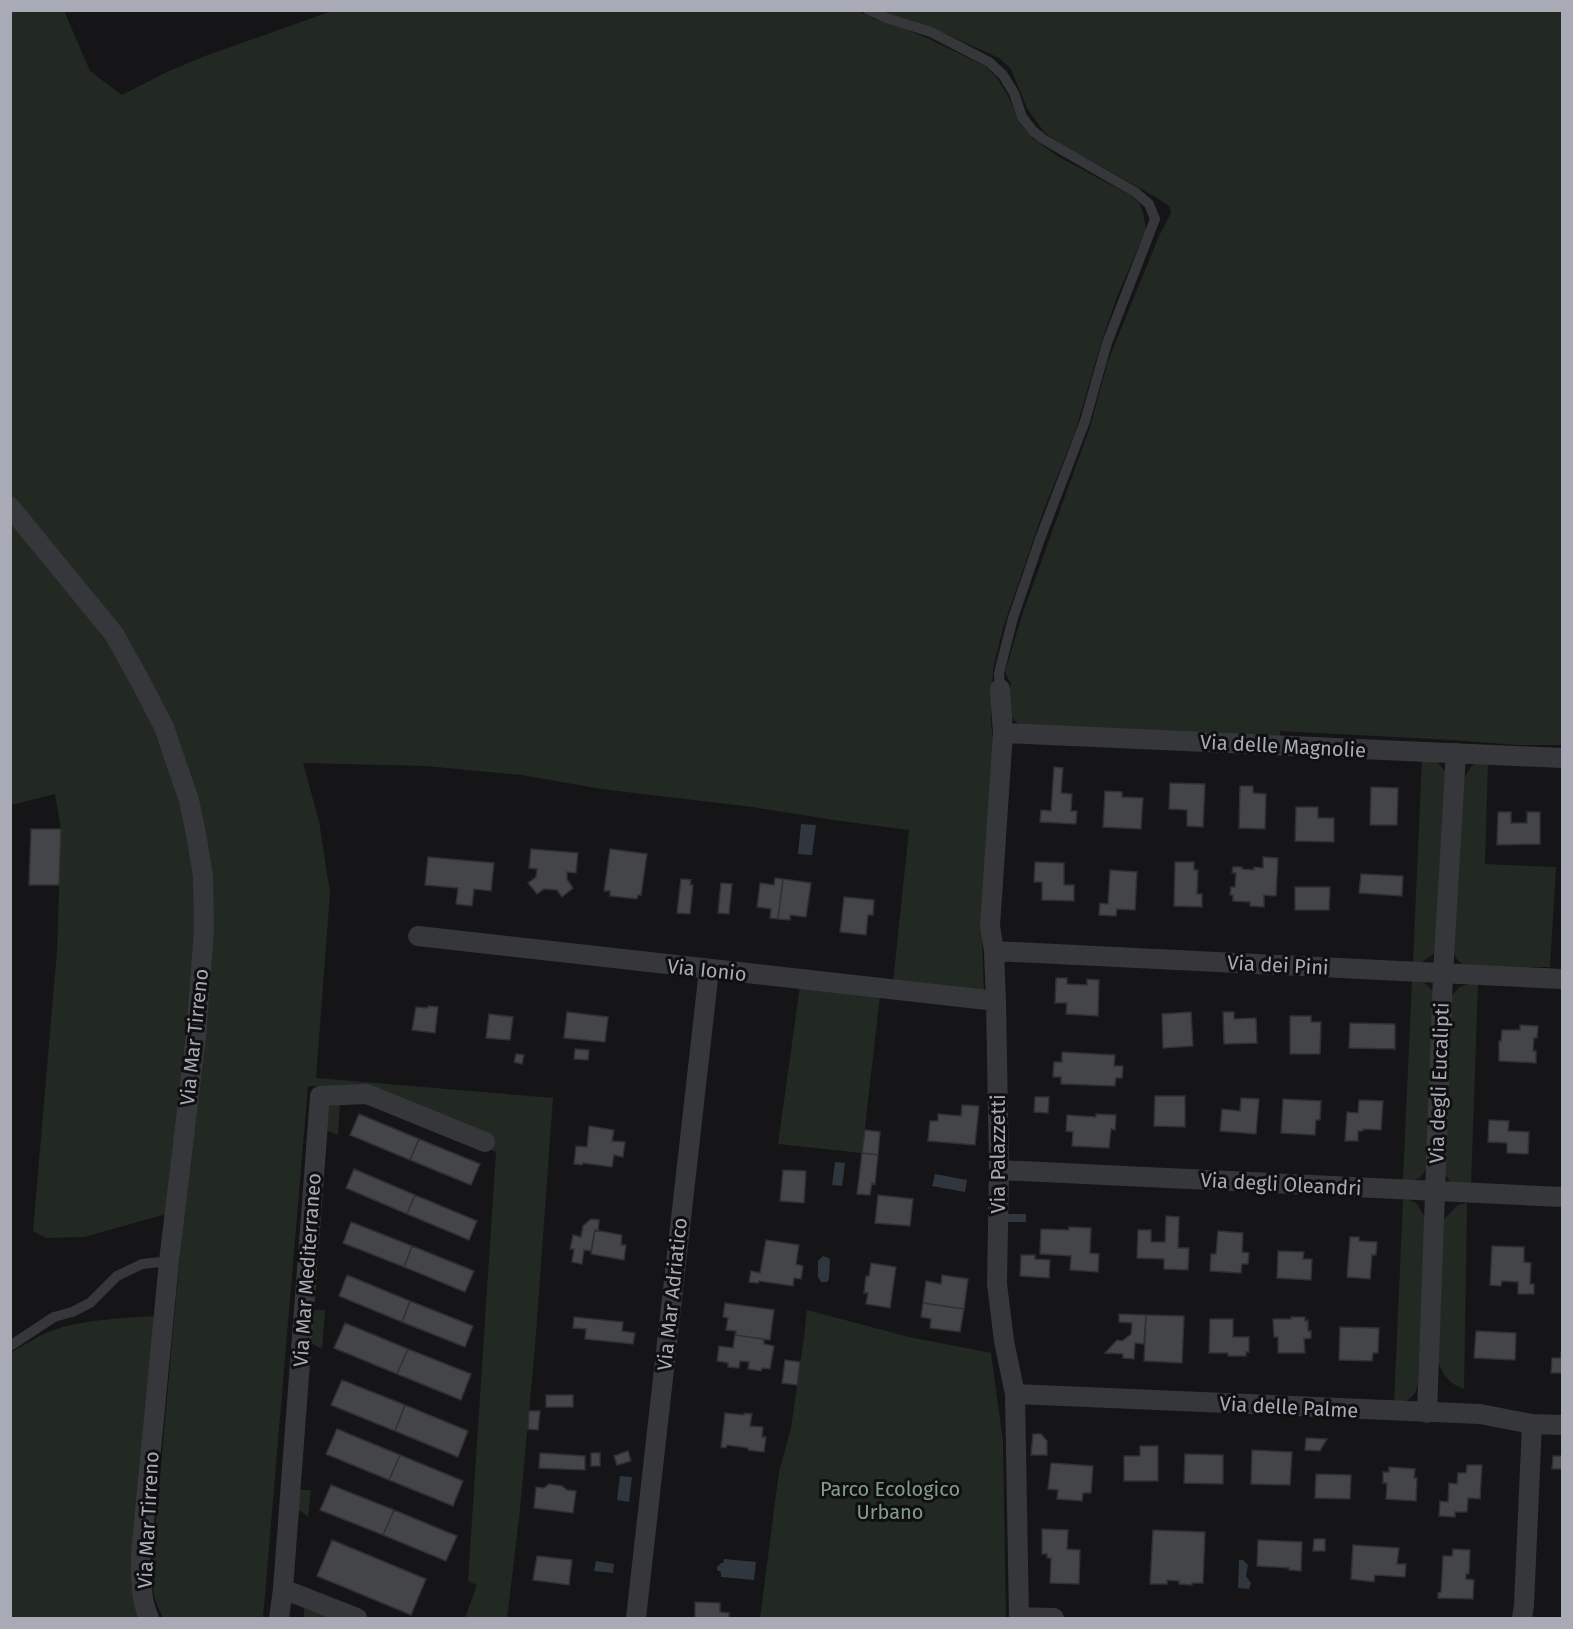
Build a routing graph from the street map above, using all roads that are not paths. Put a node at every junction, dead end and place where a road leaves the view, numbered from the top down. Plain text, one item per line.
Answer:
1 (868, 10) edge
2 (10, 507) edge
3 (1000, 689) joint
4 (1003, 733) junction
5 (1456, 753) junction
6 (1563, 758) edge
7 (418, 936) dead end
8 (994, 951) junction
9 (709, 970) junction
10 (1443, 974) junction
11 (1563, 979) edge
12 (996, 1001) junction
13 (485, 1142) dead end
14 (999, 1170) junction
15 (1435, 1192) junction
16 (1563, 1197) edge
17 (169, 1260) junction
18 (10, 1346) edge
19 (1015, 1394) junction
20 (1427, 1413) junction
21 (1533, 1424) junction
22 (1563, 1425) edge
23 (283, 1589) junction
24 (150, 1618) edge
25 (279, 1618) edge
26 (357, 1618) edge
27 (636, 1618) edge
28 (1019, 1618) edge
29 (1054, 1618) edge
30 (1522, 1618) edge

1 - 3 lane
2 - 17 street, Via Mar Tirreno
3 - 4 street, Via Palazzetti
4 - 5 street, Via delle Magnolie
4 - 8 street, Via Palazzetti
5 - 6 street, Via delle Magnolie
5 - 10 street, Via degli Eucalipti
7 - 9 street, Via Ionio
8 - 10 street, Via dei Pini
8 - 12 street, Via Palazzetti
9 - 12 street, Via Ionio
9 - 27 street, Via Mar Adriatico
10 - 11 street, Via dei Pini
10 - 15 street, Via degli Eucalipti
12 - 14 street, Via Palazzetti
13 - 23 street, Via Mar Mediterraneo
14 - 15 street, Via degli Oleandri
14 - 19 street, Via Palazzetti
15 - 16 street, Via degli Oleandri
15 - 20 street, Via degli Eucalipti
17 - 18 lane
17 - 24 street, Via Mar Tirreno
19 - 20 street, Via delle Palme
19 - 28 street, Via Palazzetti
20 - 21 street, Via delle Palme
21 - 22 street, Via delle Palme
21 - 30 street
23 - 25 street, Via Mar Mediterraneo
23 - 26 street
28 - 29 street

